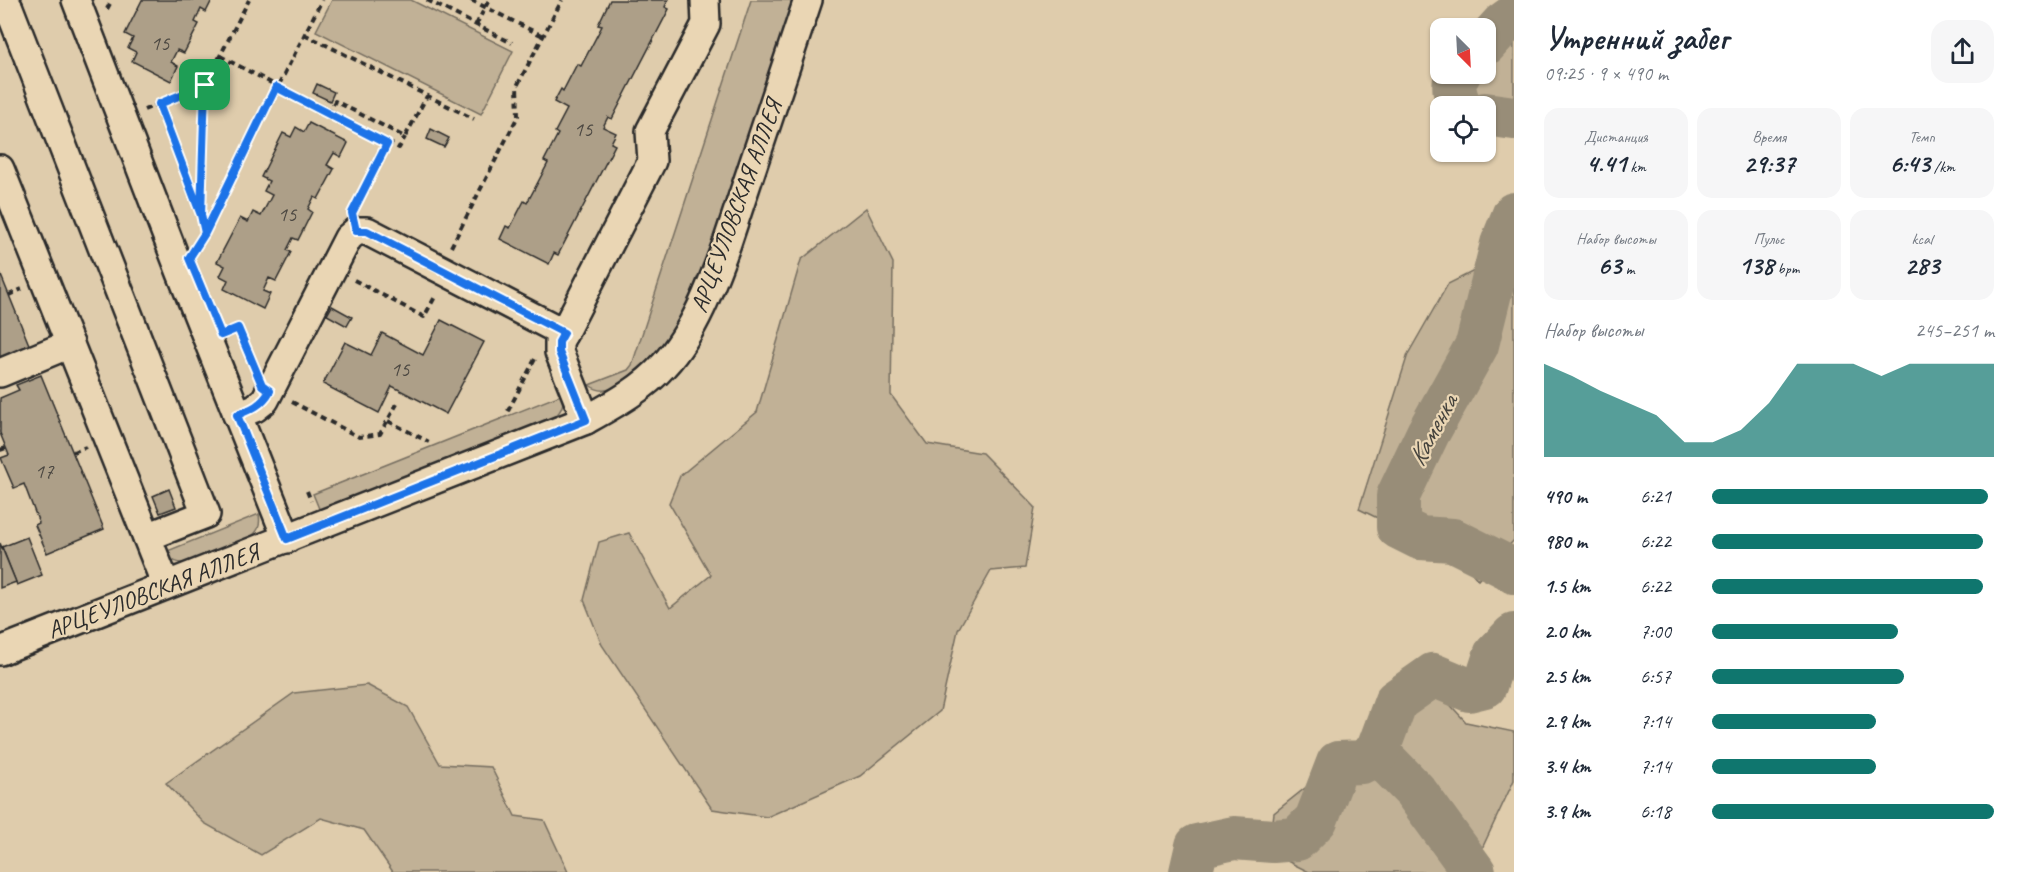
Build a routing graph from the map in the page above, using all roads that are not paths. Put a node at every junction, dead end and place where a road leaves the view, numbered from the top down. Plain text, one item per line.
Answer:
1 (2, 0) edge
2 (76, 0) edge
3 (705, 0) edge
4 (808, 0) edge
5 (0, 168) edge
6 (558, 330) junction
7 (70, 344) junction
8 (0, 372) edge
9 (237, 415) junction
10 (586, 420) junction
11 (147, 537) junction
12 (287, 539) junction
13 (166, 585) junction
14 (0, 651) edge

1 - 11 street
2 - 9 street
3 - 6 street
4 - 10 street, АРЦЕУЛОВСКАЯ АЛЛЕЯ
5 - 7 street
6 - 9 street
6 - 10 street
7 - 8 street
7 - 11 street
9 - 12 street
10 - 12 street, АРЦЕУЛОВСКАЯ АЛЛЕЯ
11 - 13 street
12 - 13 street, АРЦЕУЛОВСКАЯ АЛЛЕЯ
13 - 14 street, АРЦЕУЛОВСКАЯ АЛЛЕЯ

